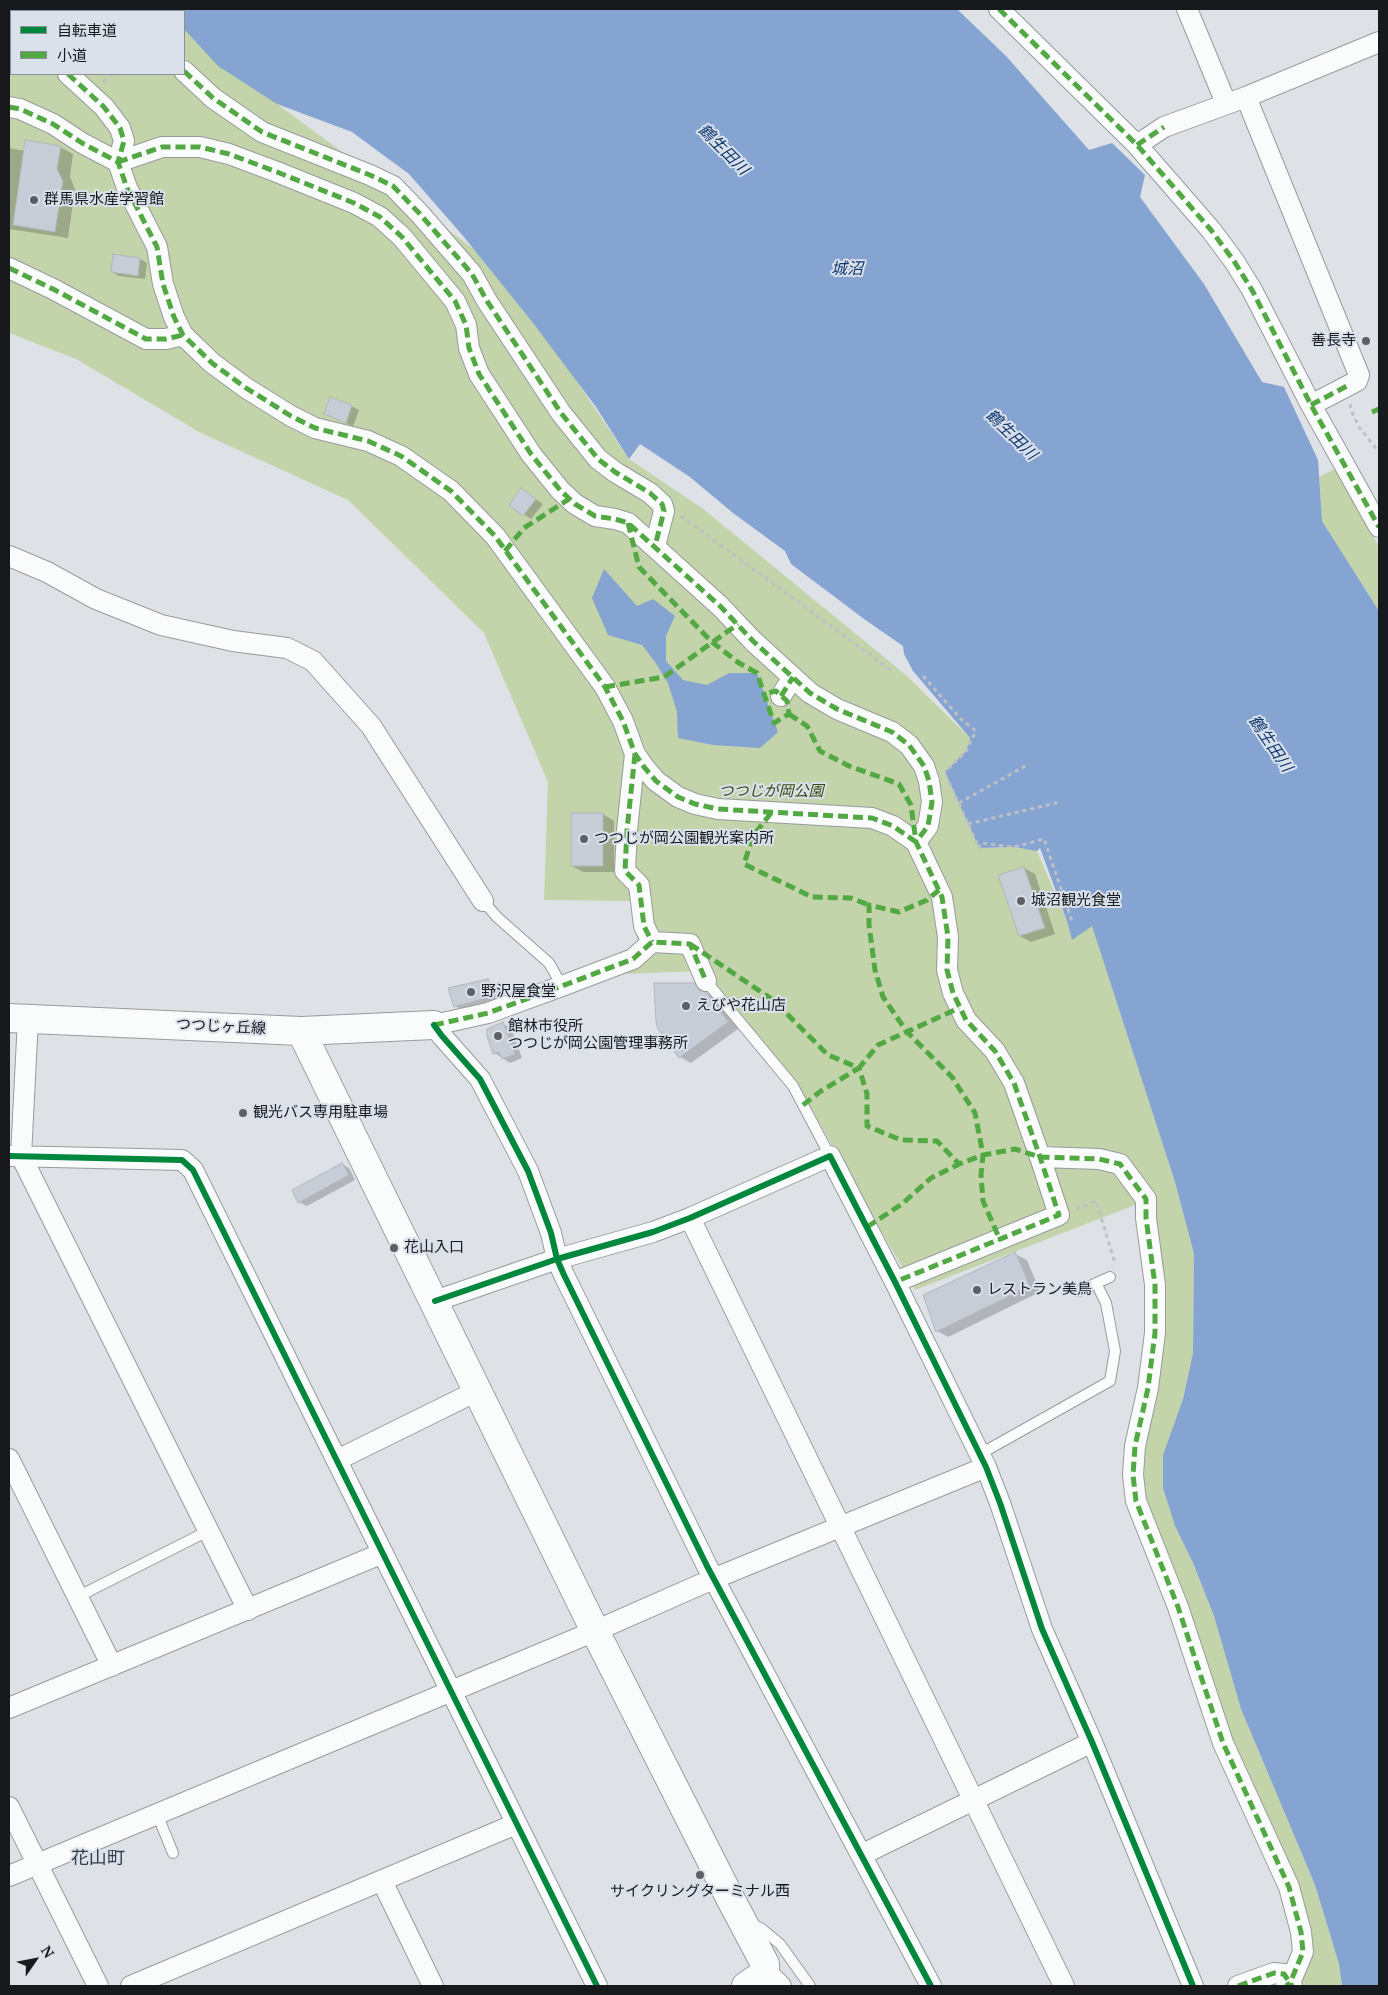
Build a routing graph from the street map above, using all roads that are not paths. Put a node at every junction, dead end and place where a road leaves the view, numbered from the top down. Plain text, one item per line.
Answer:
1 (999, 9) edge
2 (1187, 9) edge
3 (1379, 42) edge
4 (185, 72) edge
5 (69, 75) edge
6 (1246, 96) junction
7 (1226, 103) junction
8 (9, 107) edge
9 (1137, 145) junction
10 (118, 162) junction
11 (9, 268) edge
12 (183, 335) junction
13 (1311, 405) junction
14 (1379, 528) edge
15 (655, 546) junction
16 (9, 556) edge
17 (793, 677) junction
18 (781, 696) dead end
19 (635, 754) junction
20 (916, 842) junction
21 (484, 901) joint
22 (652, 942) junction
23 (706, 981) joint
24 (562, 986) junction
25 (18, 1018) edge
26 (434, 1025) junction
27 (301, 1031) junction
28 (15, 1156) edge
29 (830, 1156) junction
30 (1040, 1157) junction
31 (690, 1218) junction
32 (557, 1259) junction
33 (1110, 1277) road end
34 (895, 1282) junction
35 (1096, 1283) junction
36 (1079, 1291) dead end
37 (435, 1302) junction
38 (477, 1391) junction
39 (9, 1459) edge
40 (337, 1460) junction
41 (983, 1461) junction
42 (841, 1527) junction
43 (208, 1531) junction
44 (383, 1553) junction
45 (714, 1579) junction
46 (77, 1597) junction
47 (248, 1610) junction
48 (595, 1631) junction
49 (112, 1666) junction
50 (451, 1691) junction
51 (9, 1708) edge
52 (1092, 1742) junction
53 (974, 1800) junction
54 (9, 1807) edge
55 (157, 1814) junction
56 (516, 1824) junction
57 (173, 1853) dead end
58 (861, 1855) junction
59 (37, 1865) junction
60 (9, 1876) edge
61 (382, 1881) junction
62 (740, 1918) junction
63 (764, 1981) edge
64 (1290, 1985) edge
65 (98, 1986) edge
66 (131, 1986) edge
67 (432, 1986) edge
68 (597, 1986) edge
69 (810, 1986) edge
70 (931, 1986) edge
71 (1064, 1986) edge
72 (1193, 1986) edge
73 (1238, 1986) edge

1 - 9 street
2 - 7 street
3 - 6 street
4 - 15 street
5 - 10 street
6 - 7 street
6 - 13 street
7 - 9 street
8 - 10 street
9 - 13 street
10 - 12 street
10 - 15 street
11 - 12 street
12 - 19 street
13 - 14 street
15 - 17 street
16 - 21 street
17 - 18 street
17 - 20 street
19 - 20 street
19 - 22 street
20 - 30 street
21 - 24 lane
22 - 23 street
22 - 24 street
23 - 29 lane
24 - 26 street
25 - 27 street, つつじヶ丘線
25 - 28 street
26 - 27 street, つつじヶ丘線
26 - 32 street
27 - 37 street
28 - 40 street
28 - 43 street
29 - 31 street
29 - 34 street
30 - 34 street
30 - 64 street
31 - 32 street
31 - 42 street
32 - 37 street
32 - 45 street
33 - 35 lane
34 - 41 street
35 - 36 lane
35 - 41 lane
37 - 38 street
38 - 40 street
38 - 48 street
39 - 46 street
40 - 44 street
41 - 42 street
41 - 52 street
42 - 45 street
42 - 53 street
43 - 46 lane
43 - 47 street
44 - 47 street
44 - 50 street
45 - 48 street
45 - 58 street
46 - 49 street
47 - 49 street
48 - 50 street
48 - 62 street
49 - 51 street
50 - 55 street
50 - 56 street
52 - 53 street
52 - 72 street
53 - 58 street
53 - 71 street
54 - 59 street
55 - 57 lane
55 - 59 street
56 - 61 street
56 - 68 street
58 - 70 street
59 - 60 street
59 - 65 street
61 - 66 street
61 - 67 street
62 - 63 street
62 - 69 lane
64 - 73 street

